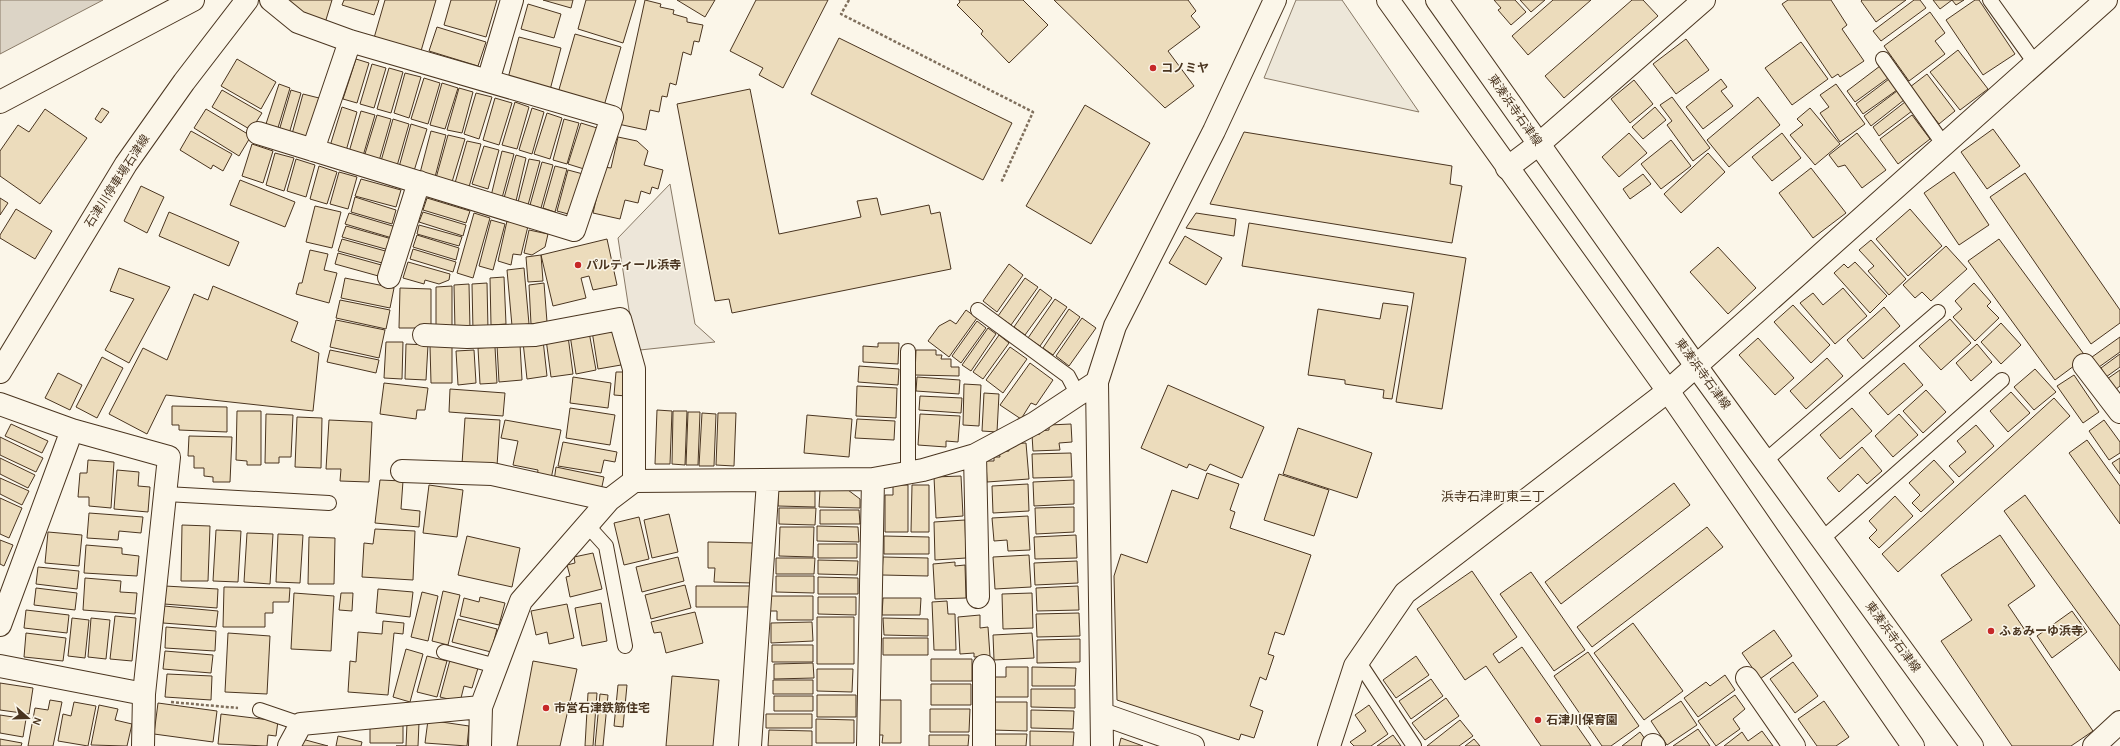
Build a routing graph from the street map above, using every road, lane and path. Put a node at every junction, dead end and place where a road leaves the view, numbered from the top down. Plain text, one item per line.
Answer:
1 (193, 0) edge
2 (247, 0) edge
3 (271, 0) edge
4 (512, 0) edge
5 (849, 0) edge
6 (1275, 0) edge
7 (1388, 0) edge
8 (1437, 0) edge
9 (1704, 0) edge
10 (1990, 0) edge
11 (2106, 0) edge
12 (350, 41) junction
13 (1883, 59) dead end
14 (2035, 63) junction
15 (488, 81) junction
16 (0, 102) edge
17 (258, 133) dead end
18 (1539, 144) junction
19 (1944, 145) junction
20 (313, 150) junction
21 (1507, 168) junction
22 (419, 182) junction
23 (1001, 183) dead end
24 (389, 277) dead end
25 (978, 310) dead end
26 (1938, 312) dead end
27 (424, 336) dead end
28 (908, 351) dead end
29 (2084, 365) dead end
30 (1696, 366) junction
31 (0, 372) edge
32 (2002, 380) dead end
33 (1097, 382) junction
34 (1668, 392) junction
35 (1078, 395) junction
36 (0, 404) edge
37 (2120, 412) edge
38 (72, 430) junction
39 (975, 456) junction
40 (1765, 460) junction
41 (402, 471) dead end
42 (908, 472) junction
43 (874, 479) junction
44 (634, 481) junction
45 (768, 481) junction
46 (166, 494) junction
47 (609, 500) junction
48 (329, 503) dead end
49 (587, 525) junction
50 (1822, 539) junction
51 (978, 597) dead end
52 (0, 625) edge
53 (625, 646) dead end
54 (444, 652) dead end
55 (1358, 661) junction
56 (0, 666) edge
57 (496, 666) junction
58 (984, 666) dead end
59 (1747, 678) dead end
60 (144, 697) junction
61 (481, 707) junction
62 (260, 710) joint
63 (1102, 714) junction
64 (2120, 722) edge
65 (301, 724) junction
66 (143, 746) edge
67 (289, 746) edge
68 (480, 746) edge
69 (750, 746) edge
70 (868, 746) edge
71 (984, 746) edge
72 (1102, 746) edge
73 (1192, 746) edge
74 (1329, 746) edge
75 (1414, 746) edge
76 (1794, 746) edge
77 (1913, 746) edge
78 (1972, 746) edge
79 (2094, 746) edge

1 - 16 street
2 - 31 street, 石津川停車場石津線
3 - 12 street
4 - 15 street
5 - 23 path
6 - 33 street
7 - 21 street
8 - 18 street, 東湊浜寺石津線
9 - 18 street
10 - 14 lane
11 - 14 street
12 - 15 street
12 - 20 street
13 - 19 lane
14 - 19 street
15 - 22 street
17 - 20 street
18 - 21 street
18 - 30 street, 東湊浜寺石津線
19 - 30 street
20 - 22 street
21 - 34 street
22 - 24 street
25 - 35 lane
26 - 40 lane
27 - 44 street
28 - 42 lane
29 - 37 street
30 - 34 street
30 - 40 street, 東湊浜寺石津線
32 - 50 lane
33 - 35 street
33 - 63 street
34 - 55 street
34 - 77 street
35 - 39 street
36 - 38 street
38 - 46 street
38 - 52 street
39 - 42 street
39 - 51 street
40 - 50 street, 東湊浜寺石津線
41 - 47 street
42 - 43 street
43 - 45 street
43 - 70 street
44 - 45 street
44 - 47 street
45 - 69 street
46 - 48 lane
46 - 60 street
47 - 49 street
49 - 53 lane
49 - 57 street
50 - 78 street, 東湊浜寺石津線
54 - 57 lane
55 - 74 street
55 - 75 lane
56 - 60 street
57 - 61 street
58 - 71 street
59 - 76 street
60 - 62 path
60 - 66 street
61 - 65 street
61 - 68 street
62 - 65 lane
63 - 72 street
63 - 73 street
64 - 79 street
65 - 67 street

